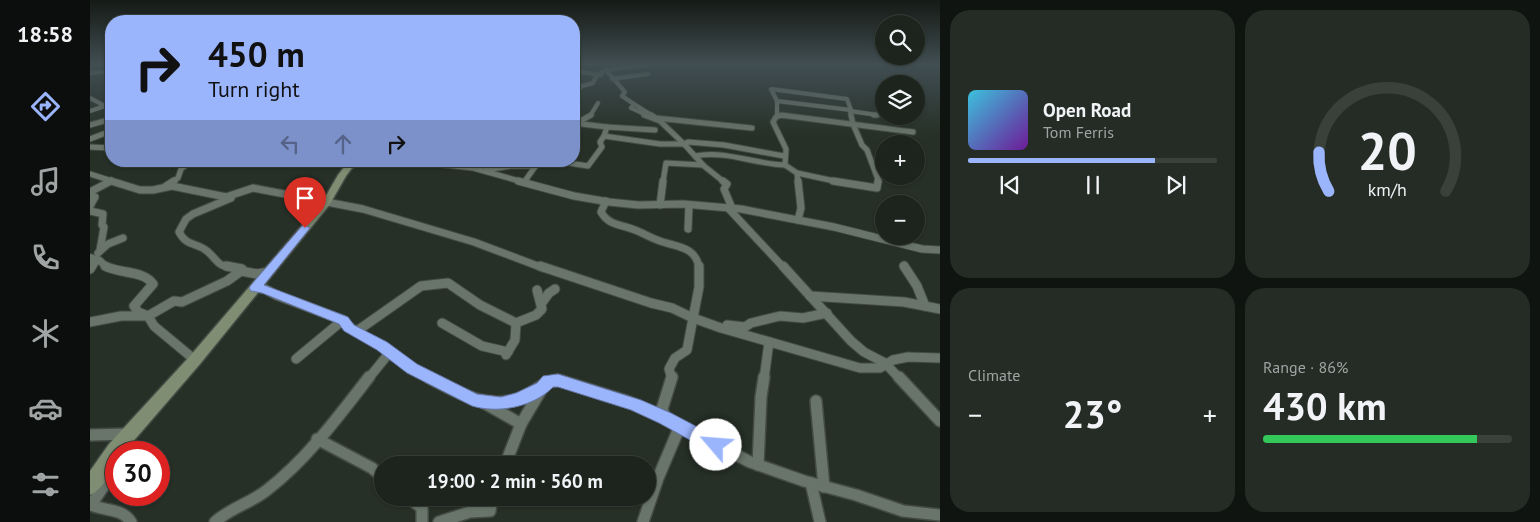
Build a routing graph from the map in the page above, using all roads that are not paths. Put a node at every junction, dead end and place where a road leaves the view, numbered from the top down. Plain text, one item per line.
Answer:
1 (621, 88) edge
2 (91, 100) edge
3 (777, 102) junction
4 (598, 103) dead end
5 (105, 105) joint
6 (90, 111) edge
7 (850, 111) junction
8 (875, 115) edge
9 (777, 116) junction
10 (656, 118) junction
11 (105, 121) edge
12 (580, 121) edge
13 (580, 124) edge
14 (853, 124) junction
15 (90, 125) edge
16 (607, 127) junction
17 (752, 128) dead end
18 (655, 130) dead end
19 (913, 132) dead end
20 (105, 133) edge
21 (604, 136) junction
22 (90, 139) edge
23 (684, 144) junction
24 (90, 147) edge
25 (105, 149) edge
26 (695, 156) junction
27 (784, 156) junction
28 (580, 165) edge
29 (702, 165) junction
30 (784, 165) junction
31 (184, 167) edge
32 (345, 167) edge
33 (464, 167) edge
34 (506, 167) edge
35 (535, 167) edge
36 (484, 171) junction
37 (797, 172) junction
38 (90, 174) edge
39 (111, 181) junction
40 (525, 181) junction
41 (166, 186) junction
42 (90, 192) edge
43 (232, 195) junction
44 (90, 196) edge
45 (606, 201) junction
46 (327, 202) junction
47 (660, 205) junction
48 (689, 205) junction
49 (90, 206) edge
50 (730, 208) junction
51 (90, 211) edge
52 (798, 220) junction
53 (688, 229) dead end
54 (123, 238) dead end
55 (100, 250) junction
56 (940, 250) edge
57 (92, 258) edge
58 (904, 266) dead end
59 (90, 269) edge
60 (241, 272) junction
61 (269, 272) junction
62 (255, 288) junction
63 (555, 289) dead end
64 (537, 290) dead end
65 (810, 296) junction
66 (541, 304) junction
67 (925, 306) junction
68 (940, 309) edge
69 (826, 313) junction
70 (148, 316) junction
71 (693, 318) junction
72 (344, 320) junction
73 (90, 322) edge
74 (706, 322) junction
75 (442, 323) dead end
76 (516, 323) junction
77 (357, 331) junction
78 (769, 342) junction
79 (390, 352) junction
80 (940, 358) edge
81 (296, 359) dead end
82 (196, 360) junction
83 (884, 364) junction
84 (543, 387) junction
85 (816, 401) dead end
86 (482, 402) junction
87 (927, 409) junction
88 (940, 413) edge
89 (665, 418) junction
90 (940, 422) edge
91 (522, 424) junction
92 (680, 426) junction
93 (130, 434) junction
94 (90, 435) edge
95 (317, 439) junction
96 (126, 441) edge
97 (509, 456) edge
98 (758, 465) junction
99 (105, 468) edge
100 (374, 470) edge
101 (811, 483) junction
102 (90, 486) edge
103 (105, 486) edge
104 (824, 487) junction
105 (419, 506) edge
106 (491, 506) edge
107 (940, 515) edge
108 (422, 521) edge
109 (131, 522) edge
110 (215, 522) edge
111 (438, 522) edge
112 (643, 522) edge
113 (820, 522) edge

1 - 10 street
2 - 5 street
3 - 7 street
3 - 7 street
3 - 9 street
4 - 12 street
5 - 6 street
7 - 8 street
7 - 14 street
9 - 14 street
9 - 27 street
10 - 17 street
10 - 23 street
11 - 15 street
13 - 16 street
14 - 19 street
14 - 37 street
16 - 18 street
16 - 21 street
20 - 22 street
21 - 23 street
21 - 28 street
23 - 26 street
23 - 27 street
24 - 25 street
26 - 29 street
26 - 30 street
27 - 30 street
29 - 47 street
29 - 50 street
30 - 37 street
31 - 41 street
32 - 46 street
33 - 36 street
34 - 36 street
35 - 40 street
36 - 40 street
37 - 52 street
38 - 39 street
39 - 41 street
39 - 42 street
40 - 45 street
41 - 43 street
43 - 46 street
43 - 60 street
44 - 49 street
45 - 47 street
45 - 71 street
46 - 61 street
46 - 71 street
47 - 48 street
48 - 50 street
48 - 53 street
50 - 52 street
50 - 65 street
51 - 55 street
52 - 56 street
54 - 55 street
55 - 57 street
57 - 59 street
57 - 70 street
58 - 67 street
60 - 61 street
60 - 70 street
61 - 62 street
62 - 72 street
62 - 82 street
63 - 66 street
64 - 66 street
65 - 67 street
65 - 69 street
66 - 76 street
67 - 68 street
69 - 74 street
69 - 83 street
70 - 73 street
70 - 82 street
71 - 74 street
71 - 89 street
72 - 77 street
72 - 81 street
74 - 78 street
75 - 76 street
76 - 77 street
77 - 79 street
78 - 83 street
78 - 98 street
79 - 86 street
79 - 95 street
80 - 83 street
82 - 93 street
83 - 87 street
84 - 86 street
84 - 89 street
84 - 91 street
85 - 104 street
86 - 91 street
87 - 88 street
87 - 90 street
89 - 92 street
91 - 97 street
92 - 98 street
92 - 112 street
93 - 94 street
93 - 96 street
95 - 100 street
95 - 110 street
98 - 101 street
99 - 102 street
101 - 104 street
101 - 113 street
103 - 109 street
104 - 107 street
105 - 108 street
106 - 111 street
108 - 111 street

